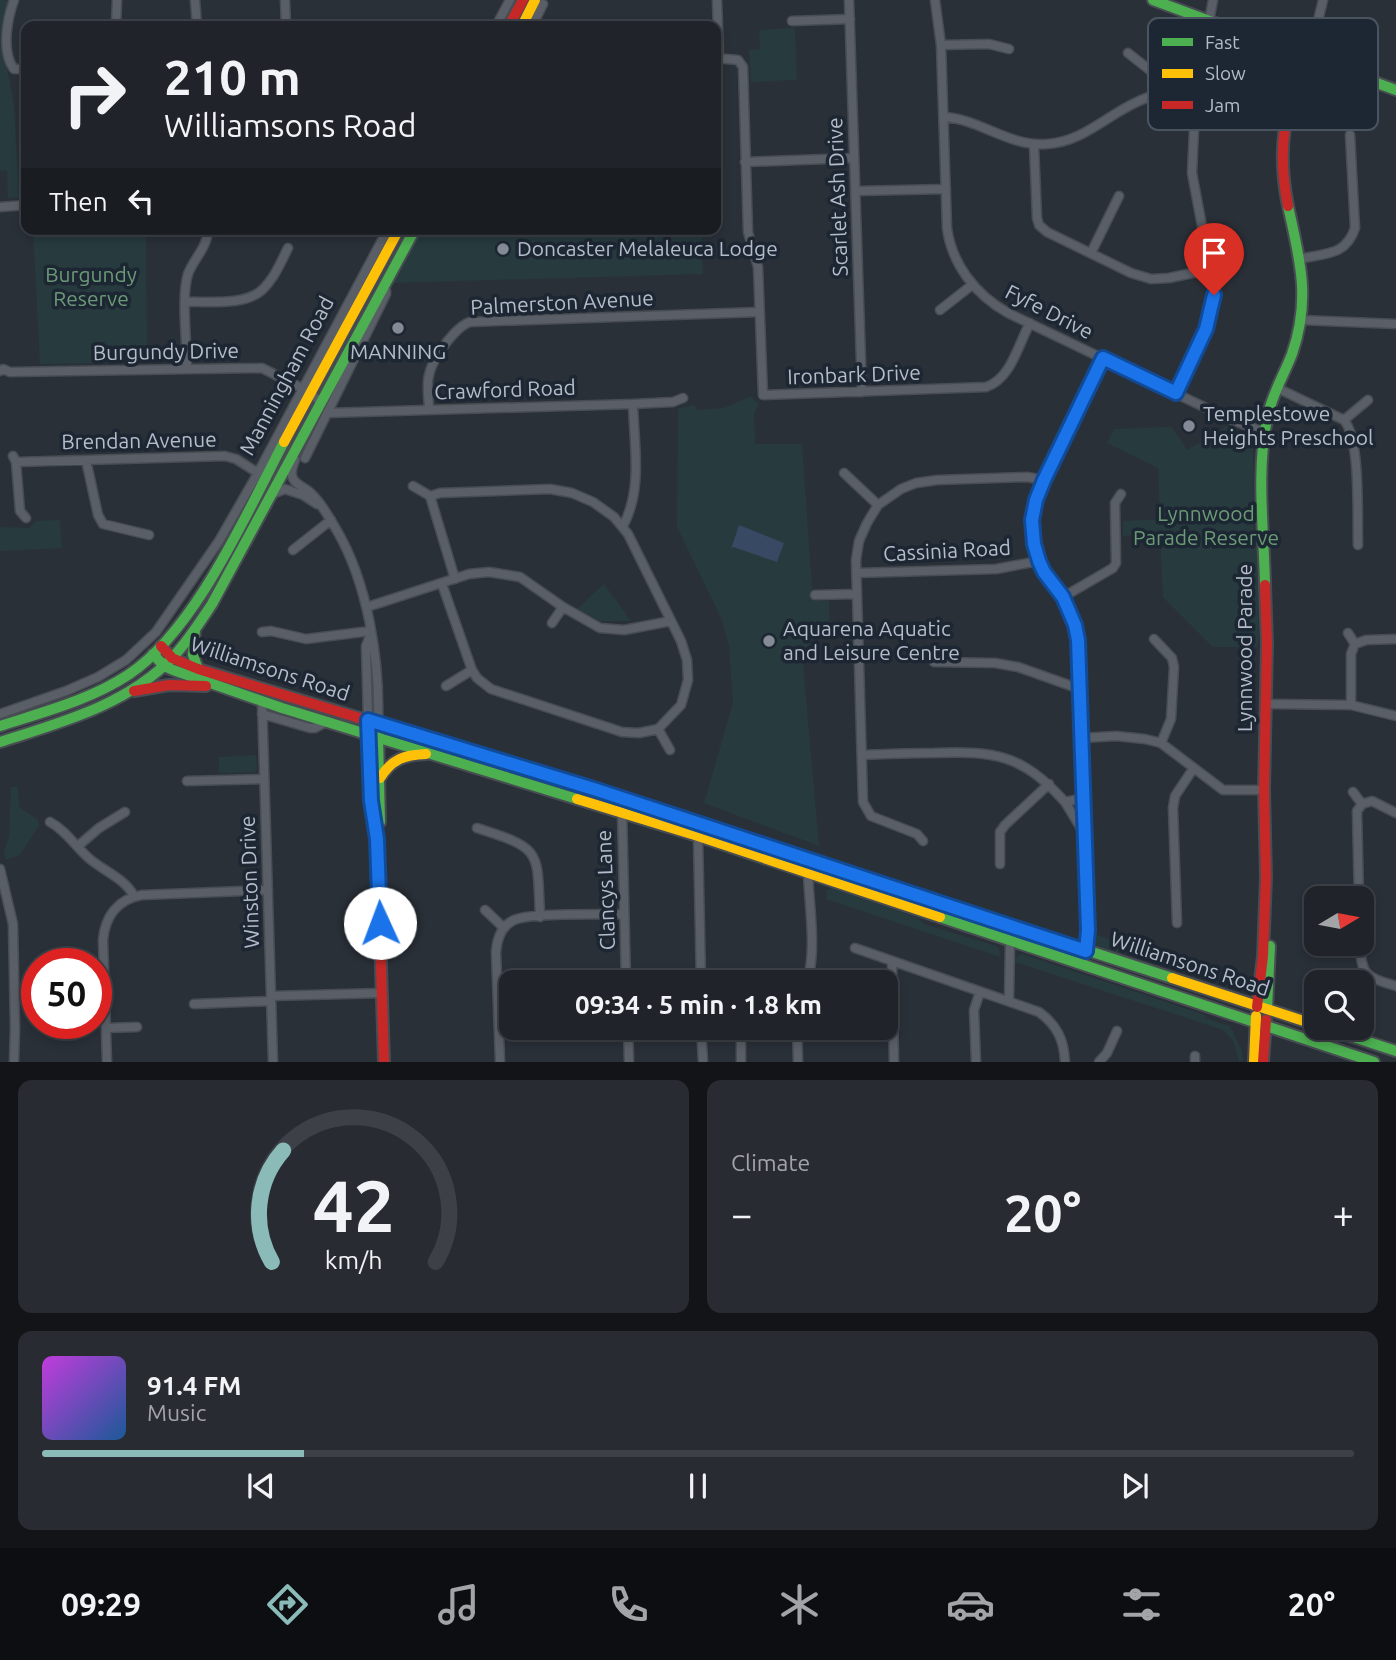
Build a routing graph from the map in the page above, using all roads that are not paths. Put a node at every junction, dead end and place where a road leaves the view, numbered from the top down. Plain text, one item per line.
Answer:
1 (14, 0) edge
2 (117, 0) edge
3 (195, 0) edge
4 (285, 0) edge
5 (510, 0) edge
6 (523, 0) edge
7 (717, 0) edge
8 (849, 0) edge
9 (936, 0) edge
10 (1153, 0) edge
11 (1212, 0) edge
12 (1324, 0) edge
13 (539, 2) edge
14 (1202, 18) edge
15 (1205, 18) edge
16 (1319, 18) edge
17 (850, 19) junction
18 (116, 21) edge
19 (197, 21) edge
20 (286, 21) edge
21 (499, 21) edge
22 (512, 21) edge
23 (526, 21) edge
24 (533, 21) edge
25 (717, 21) edge
26 (792, 21) dead end
27 (942, 45) junction
28 (1009, 49) dead end
29 (1128, 53) dead end
30 (721, 58) edge
31 (21, 69) edge
32 (1148, 69) edge
33 (1378, 83) edge
34 (1396, 90) edge
35 (1148, 98) edge
36 (944, 117) junction
37 (1194, 130) edge
38 (1284, 130) edge
39 (1350, 135) dead end
40 (1034, 145) junction
41 (854, 158) junction
42 (745, 162) junction
43 (946, 189) junction
44 (856, 191) junction
45 (1119, 196) dead end
46 (21, 205) edge
47 (0, 207) edge
48 (206, 235) edge
49 (385, 235) edge
50 (396, 235) edge
51 (412, 235) edge
52 (288, 248) dead end
53 (1091, 253) junction
54 (1300, 259) junction
55 (1211, 269) junction
56 (972, 285) junction
57 (186, 302) junction
58 (940, 310) dead end
59 (759, 312) junction
60 (1301, 320) junction
61 (1030, 323) junction
62 (1396, 324) edge
63 (1103, 358) junction
64 (1, 368) edge
65 (187, 368) junction
66 (1277, 388) junction
67 (306, 390) junction
68 (862, 393) junction
69 (1176, 393) junction
70 (683, 398) dead end
71 (1368, 400) dead end
72 (633, 404) junction
73 (324, 408) junction
74 (429, 410) junction
75 (1344, 420) junction
76 (322, 424) junction
77 (308, 426) junction
78 (1264, 432) junction
79 (301, 439) junction
80 (305, 458) dead end
81 (86, 460) junction
82 (271, 467) junction
83 (258, 473) junction
84 (844, 473) dead end
85 (283, 474) junction
86 (1044, 480) junction
87 (413, 486) dead end
88 (1121, 494) dead end
89 (271, 495) junction
90 (430, 496) junction
91 (320, 505) junction
92 (878, 505) junction
93 (26, 518) dead end
94 (331, 520) junction
95 (623, 526) junction
96 (149, 535) dead end
97 (232, 538) junction
98 (219, 541) junction
99 (1358, 545) dead end
100 (293, 550) dead end
101 (223, 556) junction
102 (1039, 561) junction
103 (856, 573) junction
104 (455, 579) junction
105 (442, 584) junction
106 (856, 594) junction
107 (815, 595) dead end
108 (1063, 597) junction
109 (367, 607) junction
110 (563, 607) junction
111 (671, 621) junction
112 (552, 623) dead end
113 (195, 629) junction
114 (262, 632) dead end
115 (370, 633) junction
116 (1348, 633) dead end
117 (1154, 639) dead end
118 (1396, 639) edge
119 (1355, 644) junction
120 (157, 650) junction
121 (168, 662) junction
122 (934, 662) dead end
123 (198, 668) junction
124 (472, 670) junction
125 (446, 686) dead end
126 (220, 687) junction
127 (1080, 689) junction
128 (127, 693) junction
129 (262, 701) junction
130 (1265, 704) junction
131 (1351, 705) junction
132 (0, 714) edge
133 (262, 714) junction
134 (1396, 716) edge
135 (328, 722) junction
136 (373, 722) junction
137 (0, 726) edge
138 (658, 729) junction
139 (374, 735) junction
140 (1082, 738) junction
141 (0, 742) edge
142 (1161, 743) junction
143 (670, 750) dead end
144 (434, 754) junction
145 (862, 755) junction
146 (1193, 769) junction
147 (380, 778) junction
148 (264, 779) junction
149 (187, 781) dead end
150 (1049, 784) junction
151 (1264, 790) junction
152 (1353, 792) dead end
153 (621, 798) junction
154 (1083, 798) junction
155 (1065, 802) junction
156 (1362, 804) junction
157 (125, 812) dead end
158 (622, 812) junction
159 (1396, 813) edge
160 (50, 822) dead end
161 (477, 828) dead end
162 (1085, 835) junction
163 (698, 836) junction
164 (377, 839) junction
165 (923, 841) dead end
166 (79, 846) junction
167 (810, 860) junction
168 (1000, 863) dead end
169 (0, 869) edge
170 (808, 873) junction
171 (1359, 886) edge
172 (268, 890) junction
173 (134, 896) junction
174 (485, 910) dead end
175 (624, 914) junction
176 (540, 917) junction
177 (1177, 923) dead end
178 (504, 928) junction
179 (1010, 941) junction
180 (104, 948) edge
181 (855, 948) dead end
182 (1086, 951) junction
183 (1361, 956) edge
184 (892, 962) junction
185 (1083, 965) junction
186 (626, 970) edge
187 (701, 970) edge
188 (810, 970) edge
189 (892, 970) edge
190 (1396, 986) edge
191 (382, 991) junction
192 (980, 992) junction
193 (271, 998) junction
194 (498, 1000) joint
195 (1009, 1001) junction
196 (194, 1004) dead end
197 (1262, 1008) junction
198 (1235, 1015) junction
199 (1304, 1021) edge
200 (1261, 1024) junction
201 (137, 1027) dead end
202 (112, 1028) edge
203 (1116, 1031) dead end
204 (1304, 1038) edge
205 (106, 1039) edge
206 (628, 1040) edge
207 (702, 1040) edge
208 (741, 1040) edge
209 (798, 1040) edge
210 (891, 1040) edge
211 (1304, 1040) edge
212 (1309, 1040) edge
213 (1363, 1040) edge
214 (1264, 1046) junction
215 (1396, 1051) edge
216 (14, 1062) edge
217 (107, 1062) edge
218 (273, 1062) edge
219 (384, 1062) edge
220 (500, 1062) edge
221 (629, 1062) edge
222 (703, 1062) edge
223 (741, 1062) edge
224 (799, 1062) edge
225 (894, 1062) edge
226 (976, 1062) edge
227 (1065, 1062) edge
228 (1099, 1062) edge
229 (1252, 1062) edge
230 (1263, 1062) edge
231 (1374, 1062) edge

1 - 31 street
2 - 18 street
3 - 19 street
4 - 20 street
5 - 21 street
6 - 22 main road
7 - 25 street
8 - 17 street, Scarlet Ash Drive
9 - 27 street, Fyfe Drive
10 - 14 main road
11 - 15 street
12 - 16 street
13 - 23 main road
13 - 24 street
17 - 26 street
17 - 41 street, Scarlet Ash Drive
27 - 28 street
27 - 36 street, Fyfe Drive
29 - 32 street
30 - 42 street, Ironbark Drive
33 - 34 main road
35 - 40 street
36 - 40 street
36 - 43 street, Fyfe Drive
37 - 55 street
38 - 54 main road, Lynnwood Parade
39 - 54 street
40 - 53 street
41 - 42 street
41 - 44 street, Scarlet Ash Drive
42 - 59 street, Ironbark Drive
43 - 44 street
43 - 56 street, Fyfe Drive
44 - 68 street, Scarlet Ash Drive
45 - 53 street
46 - 47 street
48 - 57 street
49 - 67 street, Manningham Road
50 - 67 main road, Manningham Road
51 - 73 main road, Manningham Road
52 - 57 street
53 - 55 street
54 - 60 main road, Lynnwood Parade
55 - 69 street
56 - 58 street
56 - 61 street, Fyfe Drive
57 - 65 street
59 - 68 street, Ironbark Drive
59 - 74 street, Palmerston Avenue
60 - 62 street
60 - 66 main road, Lynnwood Parade
61 - 63 street, Fyfe Drive
61 - 68 street, Ironbark Drive
63 - 69 street, Fyfe Drive
63 - 86 street
64 - 65 street, Burgundy Drive
65 - 67 street, Burgundy Drive
66 - 75 street
66 - 78 main road, Lynnwood Parade
67 - 73 street, Burgundy Drive
67 - 82 main road, Manningham Road
67 - 83 street, Manningham Road
69 - 78 street, Fyfe Drive
70 - 72 street, Crawford Road
71 - 75 street
72 - 74 street, Crawford Road
72 - 95 street
73 - 74 street, Crawford Road
73 - 76 street, Manningham Road
73 - 77 main road, Manningham Road
75 - 99 street
76 - 77 street, Manningham Road
76 - 80 street, Manningham Road
77 - 79 main road, Manningham Road
78 - 130 main road, Lynnwood Parade
79 - 85 main road, Manningham Road
79 - 91 street
81 - 83 street, Brendan Avenue
81 - 93 street, Brendan Avenue
81 - 96 street
82 - 85 main road
82 - 97 main road, Manningham Road
83 - 98 street, Manningham Road
84 - 92 street
85 - 89 main road, Manningham Road
86 - 92 street
86 - 102 street
87 - 90 street
88 - 108 street
89 - 91 street
89 - 113 main road, Manningham Road
90 - 95 street
90 - 104 street
91 - 94 street
92 - 103 street
94 - 100 street
94 - 109 street
95 - 111 street
97 - 98 street
97 - 101 main road, Manningham Road
98 - 101 street
98 - 132 street
101 - 120 main road, Manningham Road
102 - 103 street, Cassinia Road
102 - 108 street
103 - 106 street
104 - 105 street
104 - 110 street
105 - 109 street
105 - 124 street
106 - 107 street
106 - 145 street
108 - 127 street
109 - 115 street
110 - 111 street
110 - 112 street
111 - 138 street
113 - 121 main road, Manningham Road
113 - 123 main road
114 - 115 street
115 - 136 street
116 - 119 street
117 - 142 street
118 - 119 street
119 - 131 street
120 - 121 main road
120 - 137 main road, Manningham Road
121 - 123 main road, Williamsons Road
121 - 126 main road, Williamsons Road
121 - 128 main road, Manningham Road
122 - 127 street
123 - 136 main road, Williamsons Road
124 - 125 street
124 - 138 street
126 - 128 main road
126 - 129 main road, Williamsons Road
127 - 140 street
128 - 141 main road
129 - 133 street, Winston Drive
129 - 135 main road, Williamsons Road
130 - 131 street
130 - 151 main road, Lynnwood Parade
131 - 134 street
133 - 135 street, Williamsons Road
133 - 148 street, Winston Drive
135 - 139 main road, Williamsons Road
136 - 139 main road
136 - 153 main road, Williamsons Road
138 - 143 street
139 - 144 main road, Williamsons Road
139 - 147 main road
139 - 164 main road
140 - 142 street
140 - 154 street
142 - 146 street
144 - 147 main road
144 - 158 main road, Williamsons Road
145 - 150 street
145 - 165 street
146 - 151 street
146 - 177 street
147 - 164 main road
148 - 149 street
148 - 172 street, Winston Drive
150 - 155 street
150 - 168 street
151 - 197 main road, Lynnwood Parade
152 - 156 street
153 - 158 street, Clancys Lane
153 - 167 main road, Williamsons Road
154 - 155 street
154 - 162 street
155 - 162 street
156 - 159 street
156 - 171 street
157 - 166 street
158 - 163 main road, Williamsons Road
158 - 175 street, Clancys Lane
160 - 166 street
161 - 176 street
162 - 182 street
163 - 170 main road, Williamsons Road
163 - 187 street
164 - 191 main road
166 - 173 street
167 - 170 main road
167 - 182 main road, Williamsons Road
169 - 216 street
170 - 179 main road, Williamsons Road
170 - 188 street
172 - 173 street
172 - 193 street, Winston Drive
173 - 180 street
174 - 178 street
175 - 176 street
175 - 186 street, Clancys Lane
176 - 178 street
178 - 194 street
179 - 185 main road, Williamsons Road
179 - 195 street
181 - 184 street
182 - 185 street
182 - 197 main road, Williamsons Road
183 - 190 street
184 - 189 street
184 - 192 street
185 - 198 main road, Williamsons Road
191 - 193 street
191 - 219 main road
192 - 195 street
192 - 226 street
193 - 196 street
193 - 218 street, Winston Drive
194 - 220 street
195 - 227 street
197 - 199 main road, Williamsons Road
197 - 200 main road, Lynnwood Parade
198 - 200 main road, Williamsons Road
198 - 229 main road
200 - 204 main road, Williamsons Road
200 - 214 main road
200 - 229 main road
201 - 202 street
203 - 228 street
205 - 217 street
206 - 221 street
207 - 222 street
208 - 223 street
209 - 224 street
210 - 225 street
211 - 214 main road
212 - 231 main road, Williamsons Road
213 - 215 main road
214 - 230 main road

